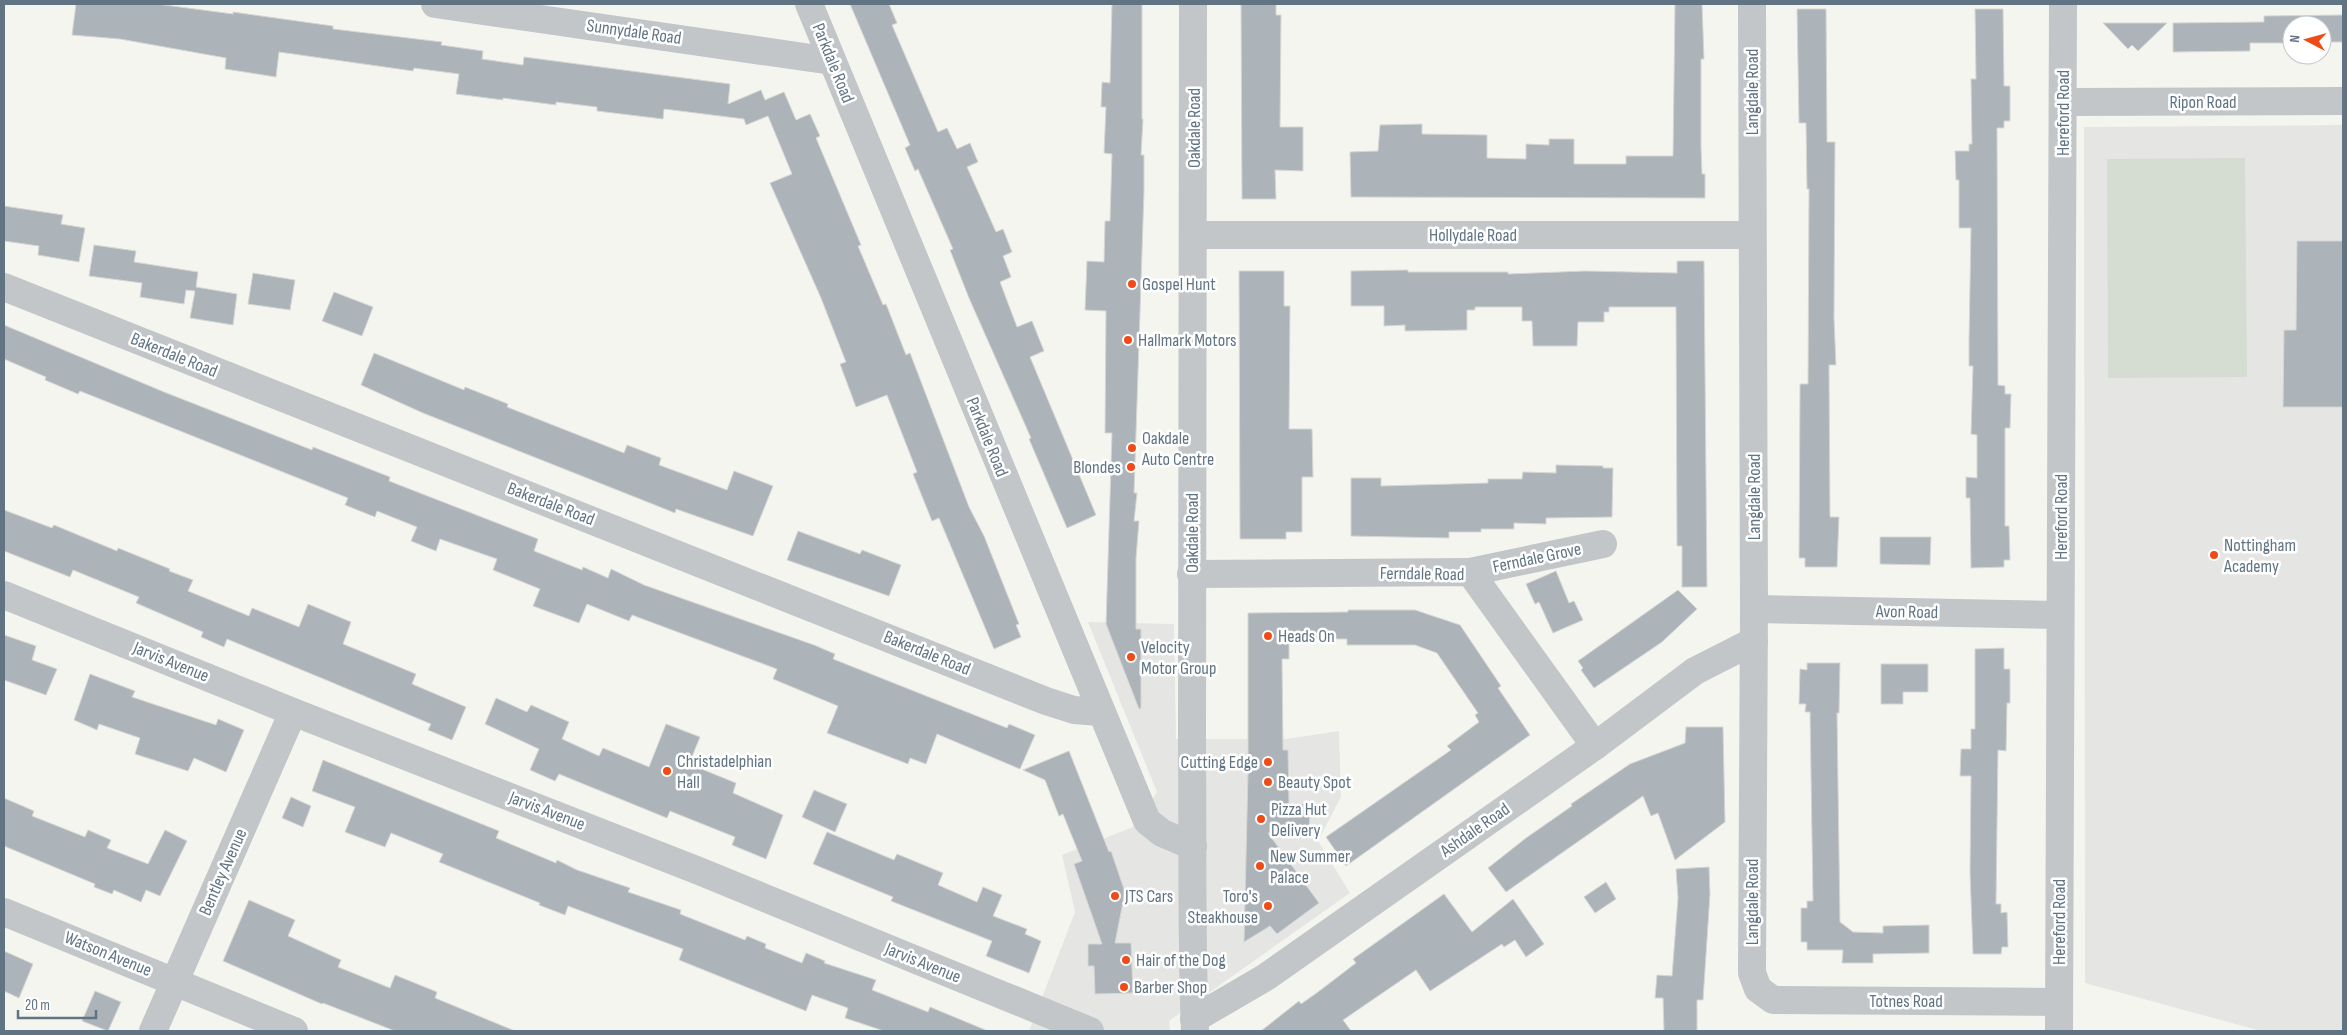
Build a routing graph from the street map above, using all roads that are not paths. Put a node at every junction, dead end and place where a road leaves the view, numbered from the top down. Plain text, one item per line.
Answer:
1 (435, 4) edge
2 (809, 4) edge
3 (1193, 4) edge
4 (1752, 4) edge
5 (2063, 4) edge
6 (832, 61) junction
7 (2343, 101) edge
8 (2064, 102) junction
9 (1194, 234) junction
10 (1752, 235) junction
11 (4, 287) edge
12 (1604, 544) dead end
13 (1470, 572) junction
14 (1191, 574) junction
15 (4, 594) edge
16 (1754, 609) junction
17 (2060, 615) junction
18 (1754, 640) junction
19 (293, 712) junction
20 (1100, 712) junction
21 (1595, 746) junction
22 (1193, 846) junction
23 (4, 912) edge
24 (175, 982) junction
25 (1758, 989) joint
26 (2059, 1002) junction
27 (1194, 1025) edge
28 (153, 1031) edge
29 (294, 1031) edge
30 (1090, 1031) edge
31 (2059, 1031) edge

1 - 6 street, Sunnydale Road
2 - 6 street, Parkdale Road
3 - 9 street, Oakdale Road
4 - 10 street, Langdale Road
5 - 8 street, Hereford Road
6 - 20 street, Parkdale Road
7 - 8 street, Ripon Road
8 - 17 street, Hereford Road
9 - 10 street, Hollydale Road
9 - 14 street, Oakdale Road
10 - 16 street, Langdale Road
11 - 20 street, Bakerdale Road
12 - 13 street, Ferndale Grove
13 - 14 street, Ferndale Road
13 - 21 street, Ferndale Road
14 - 22 street, Oakdale Road
15 - 19 street, Jarvis Avenue
16 - 17 street, Avon Road
16 - 18 street, Langdale Road
17 - 26 street, Hereford Road
18 - 21 street, Ashdale Road
18 - 25 street, Langdale Road
19 - 24 street, Bentley Avenue
19 - 30 street, Jarvis Avenue
20 - 22 street, Parkdale Road
21 - 27 street, Ashdale Road
22 - 27 street, Oakdale Road
23 - 24 street, Watson Avenue
24 - 28 street, Bentley Avenue
24 - 29 street, Watson Avenue
25 - 26 street, Totnes Road
26 - 31 street, Hereford Road

